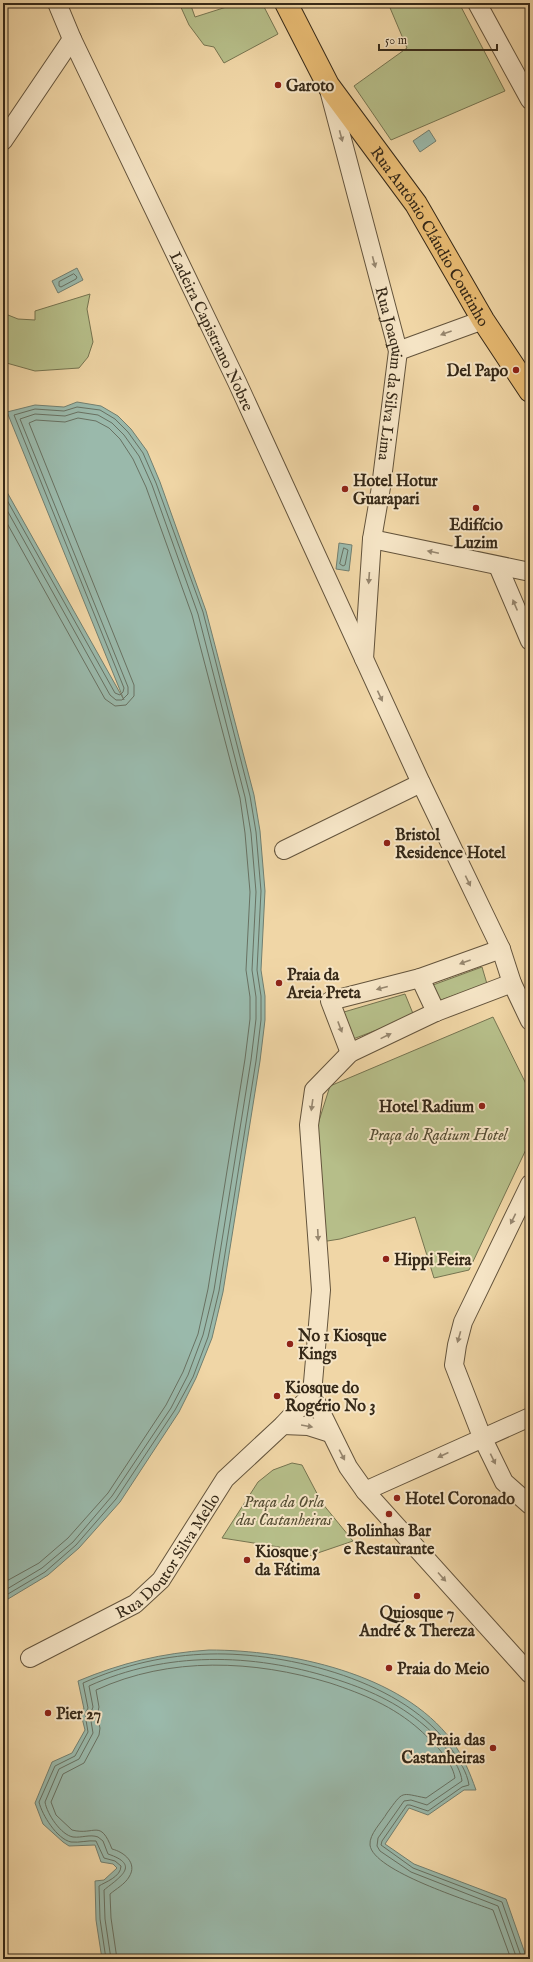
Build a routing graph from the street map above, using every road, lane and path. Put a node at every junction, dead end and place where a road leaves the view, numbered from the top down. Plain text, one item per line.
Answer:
1 (57, 3) edge
2 (286, 3) edge
3 (477, 3) edge
4 (72, 39) junction
5 (328, 85) junction
6 (530, 100) edge
7 (3, 141) edge
8 (483, 320) junction
9 (398, 351) junction
10 (530, 391) edge
11 (372, 539) junction
12 (498, 566) junction
13 (530, 572) edge
14 (530, 641) edge
15 (364, 660) junction
16 (421, 783) junction
17 (284, 850) dead end
18 (501, 949) junction
19 (420, 978) junction
20 (512, 983) junction
21 (436, 1012) junction
22 (530, 1021) edge
23 (350, 1053) junction
24 (530, 1184) edge
25 (312, 1394) junction
26 (530, 1417) edge
27 (283, 1425) junction
28 (330, 1433) junction
29 (482, 1437) junction
30 (365, 1491) junction
31 (530, 1505) edge
32 (30, 1658) dead end
33 (530, 1674) edge

1 - 4 street, Ladeira Capistrano Nobre
2 - 5 main road, Rua Antônio Cláudio Coutinho
3 - 6 street
4 - 7 street
4 - 15 street, Ladeira Capistrano Nobre
5 - 8 main road, Rua Antônio Cláudio Coutinho
5 -> 9 street, Rua Joaquim da Silva Lima
8 -> 9 street
8 - 10 main road, Rua Antônio Cláudio Coutinho
9 - 11 street, Rua Joaquim da Silva Lima
12 -> 11 street
11 -> 15 street, Rua Joaquim da Silva Lima
12 - 13 street
14 -> 12 street
15 -> 16 street, Rua Joaquim da Silva Lima
16 - 17 street
16 -> 18 street, Rua Joaquim da Silva Lima
18 -> 19 street
18 - 20 street, Rua Joaquim da Silva Lima
19 - 21 street
19 -> 23 street
20 - 21 street
20 - 22 street, Rua Joaquim da Silva Lima
23 -> 21 street
23 -> 25 street
24 -> 29 street
25 - 27 street, Rua Doutor Silva Mello
25 - 28 street
26 - 29 street
27 -> 28 street
27 - 32 street, Rua Doutor Silva Mello
28 -> 30 street
29 -> 30 street
29 -> 31 street
30 -> 33 street

